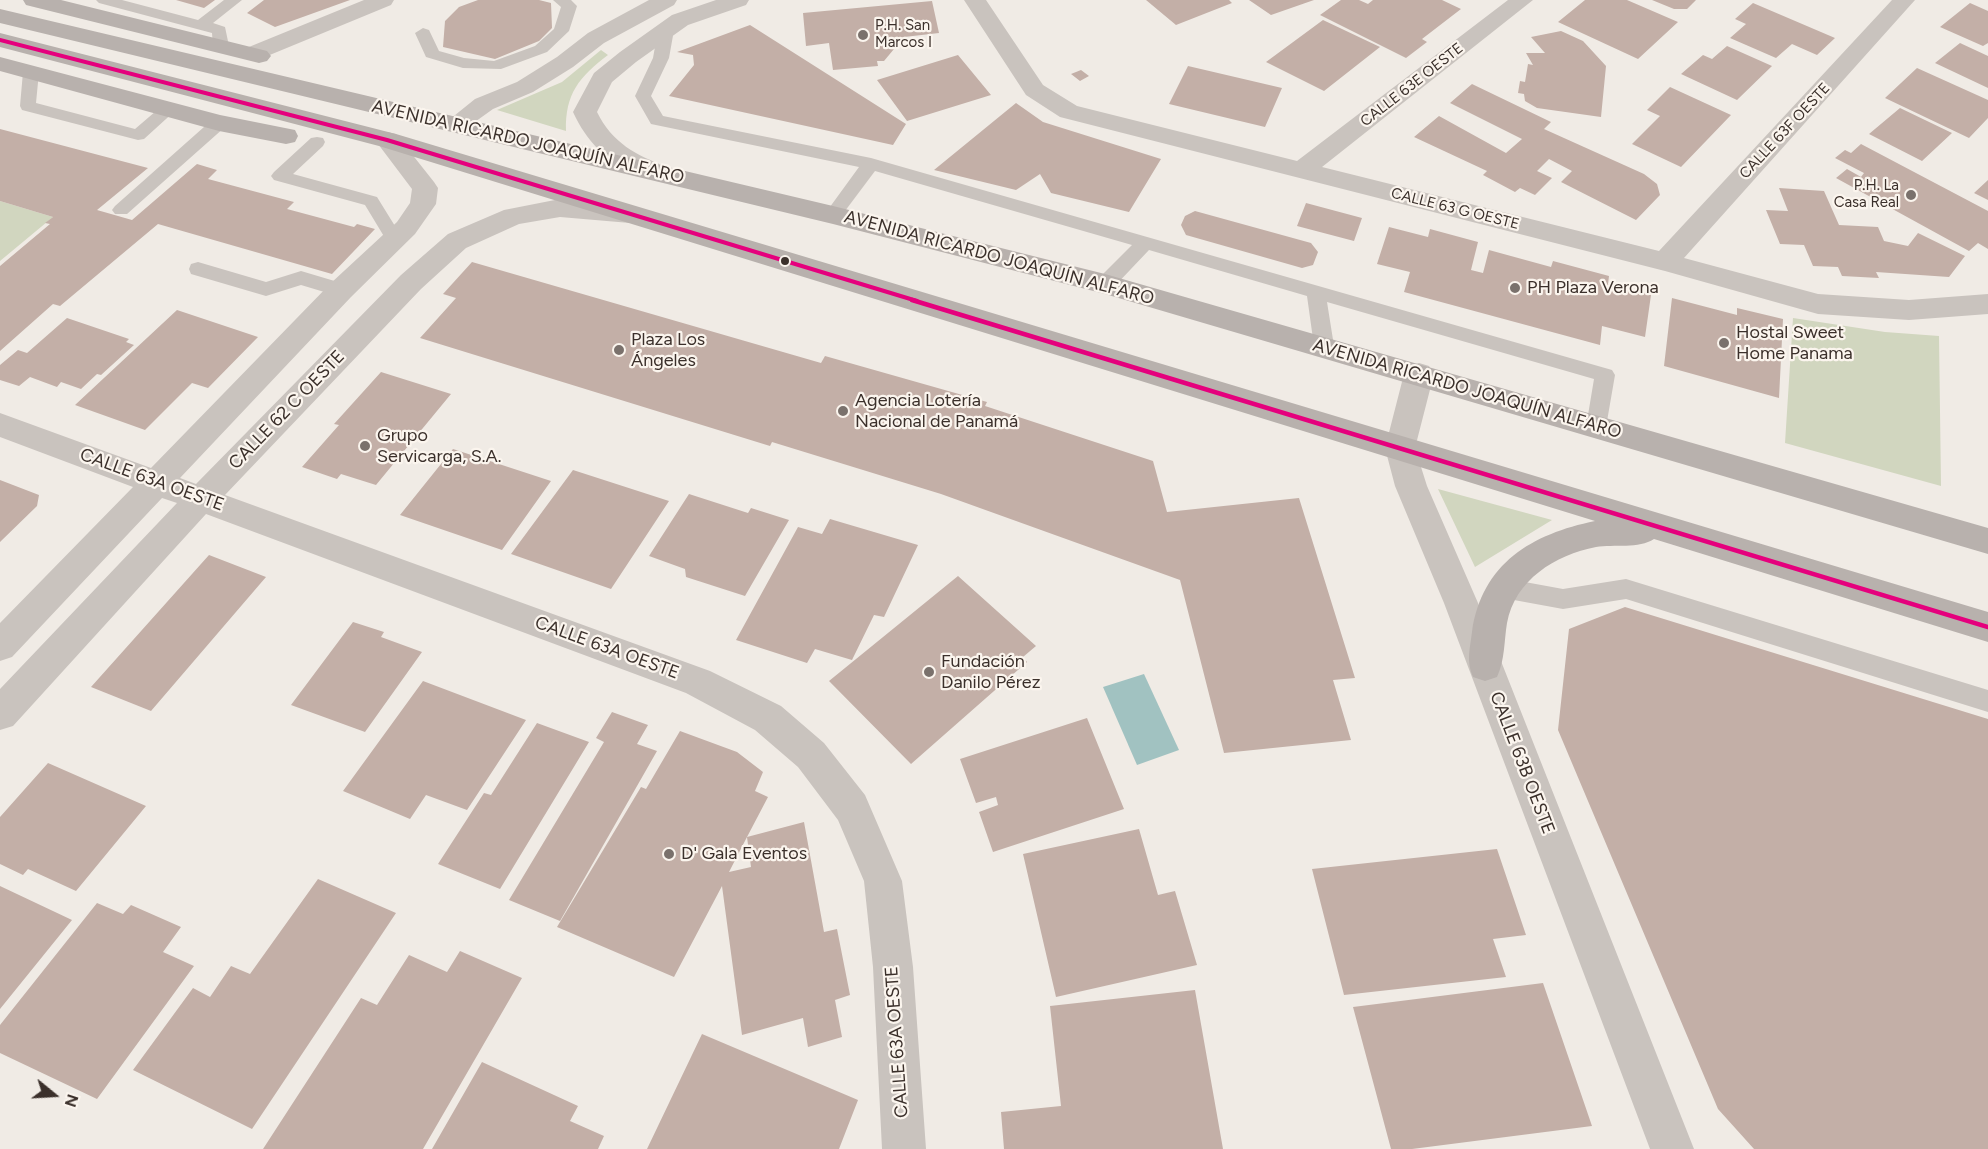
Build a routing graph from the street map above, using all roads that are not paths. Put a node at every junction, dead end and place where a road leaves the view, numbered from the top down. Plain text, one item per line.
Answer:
1 (34, 0) edge
2 (104, 0) edge
3 (234, 0) edge
4 (383, 0) edge
5 (561, 0) edge
6 (666, 0) edge
7 (738, 0) edge
8 (975, 0) edge
9 (1522, 0) edge
10 (1904, 0) edge
11 (0, 16) edge
12 (201, 25) junction
13 (666, 30) junction
14 (423, 33) dead end
15 (0, 40) edge
16 (221, 46) junction
17 (252, 54) junction
18 (0, 64) edge
19 (31, 72) junction
20 (169, 109) junction
21 (219, 123) junction
22 (456, 124) junction
23 (387, 140) junction
24 (317, 142) junction
25 (871, 164) junction
26 (1302, 170) junction
27 (658, 173) junction
28 (121, 210) dead end
29 (630, 214) junction
30 (833, 215) junction
31 (394, 239) junction
32 (1145, 243) junction
33 (1665, 262) junction
34 (198, 269) dead end
35 (1105, 284) junction
36 (341, 290) junction
37 (1316, 292) junction
38 (1988, 303) edge
39 (1324, 346) junction
40 (1419, 374) junction
41 (0, 424) edge
42 (1596, 427) junction
43 (1400, 448) junction
44 (159, 483) junction
45 (202, 498) junction
46 (1672, 531) junction
47 (1988, 541) edge
48 (1503, 588) junction
49 (1988, 627) edge
50 (0, 646) edge
51 (1485, 666) junction
52 (1988, 701) edge
53 (0, 714) edge
54 (904, 1149) edge
55 (1671, 1149) edge

1 - 16 main road
2 - 12 lane
3 - 12 lane
4 - 17 street
5 - 14 lane
6 - 22 street
7 - 13 street
8 - 26 street, CALLE 63 G OESTE
9 - 26 street, CALLE 63E OESTE
10 - 33 street, CALLE 63F OESTE
11 - 22 main road, AVENIDA RICARDO JOAQUÍN ALFARO
12 - 16 lane
13 - 25 lane
13 - 27 street
15 - 23 main road, AVENIDA RICARDO JOAQUÍN ALFARO
16 - 17 main road
17 - 22 main road
18 - 19 main road
19 - 20 main road
19 - 20 lane
20 - 21 main road
21 - 24 main road
21 - 28 lane
22 - 27 main road, AVENIDA RICARDO JOAQUÍN ALFARO
23 - 24 main road
23 - 29 main road, AVENIDA RICARDO JOAQUÍN ALFARO
23 - 31 street
24 - 31 lane
25 - 30 lane
25 - 32 lane
26 - 33 street, CALLE 63 G OESTE
27 - 30 main road, AVENIDA RICARDO JOAQUÍN ALFARO
29 - 43 main road, AVENIDA RICARDO JOAQUÍN ALFARO
29 - 45 street, CALLE 62 C OESTE
30 - 35 main road, AVENIDA RICARDO JOAQUÍN ALFARO
31 - 36 street
32 - 35 lane
32 - 37 lane
33 - 38 street, CALLE 63 G OESTE
34 - 36 lane
35 - 39 main road, AVENIDA RICARDO JOAQUÍN ALFARO
36 - 44 street
37 - 39 lane
37 - 42 lane
39 - 40 main road, AVENIDA RICARDO JOAQUÍN ALFARO
40 - 42 main road, AVENIDA RICARDO JOAQUÍN ALFARO
40 - 43 street
41 - 44 street, CALLE 63A OESTE
42 - 47 main road, AVENIDA RICARDO JOAQUÍN ALFARO
43 - 46 main road, AVENIDA RICARDO JOAQUÍN ALFARO
43 - 51 street, CALLE 63B OESTE
44 - 45 street, CALLE 63A OESTE
44 - 50 street
45 - 53 street, CALLE 62 C OESTE
45 - 54 street, CALLE 63A OESTE
46 - 48 main road
46 - 49 main road, AVENIDA RICARDO JOAQUÍN ALFARO
48 - 51 main road
48 - 52 lane
51 - 55 street, CALLE 63B OESTE

